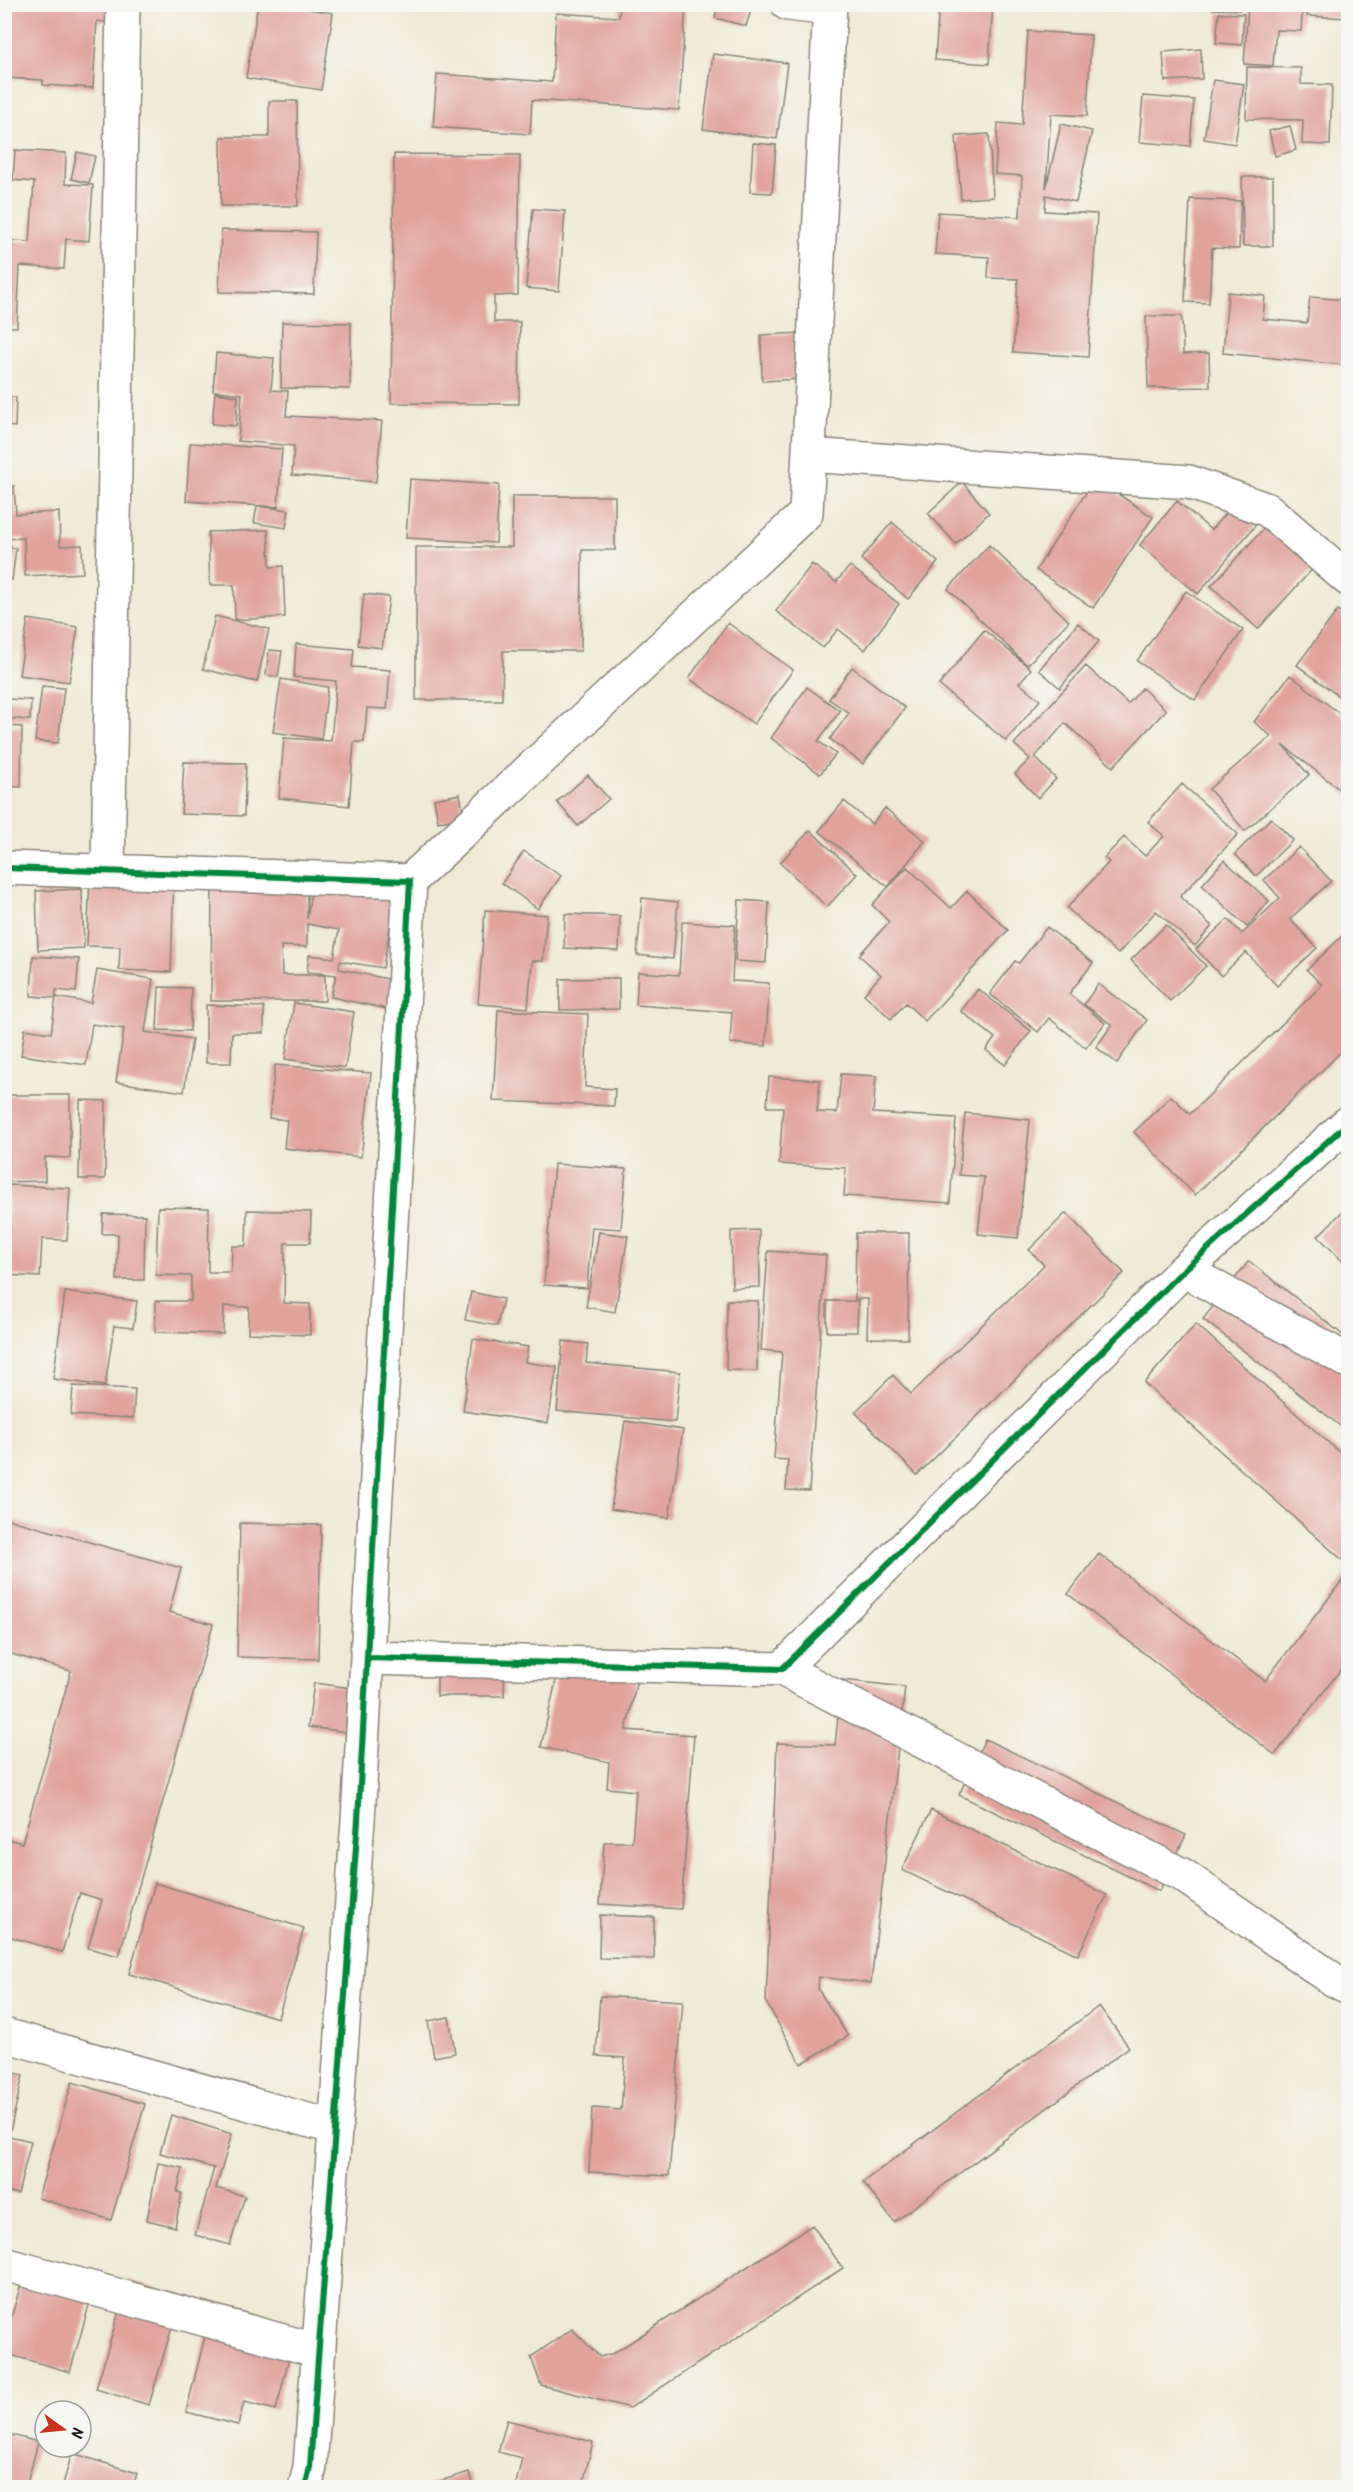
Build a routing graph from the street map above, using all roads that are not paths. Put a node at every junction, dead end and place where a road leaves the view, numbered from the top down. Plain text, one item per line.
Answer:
1 (123, 4) edge
2 (788, 4) edge
3 (830, 7) edge
4 (809, 455) junction
5 (1348, 579) edge
6 (4, 868) edge
7 (108, 871) junction
8 (410, 881) junction
9 (1348, 1123) edge
10 (1184, 1270) junction
11 (1348, 1361) edge
12 (367, 1658) junction
13 (782, 1669) junction
14 (1348, 1987) edge
15 (4, 2035) edge
16 (336, 2128) junction
17 (4, 2264) edge
18 (319, 2351) junction
19 (305, 2487) edge

1 - 7 street
2 - 3 street
3 - 4 street
4 - 5 street
4 - 8 street
6 - 7 street
7 - 8 street
8 - 12 street
9 - 10 street
10 - 11 street
10 - 13 street
12 - 13 street
12 - 16 street
13 - 14 street
15 - 16 street
16 - 18 street
17 - 18 street
18 - 19 street

